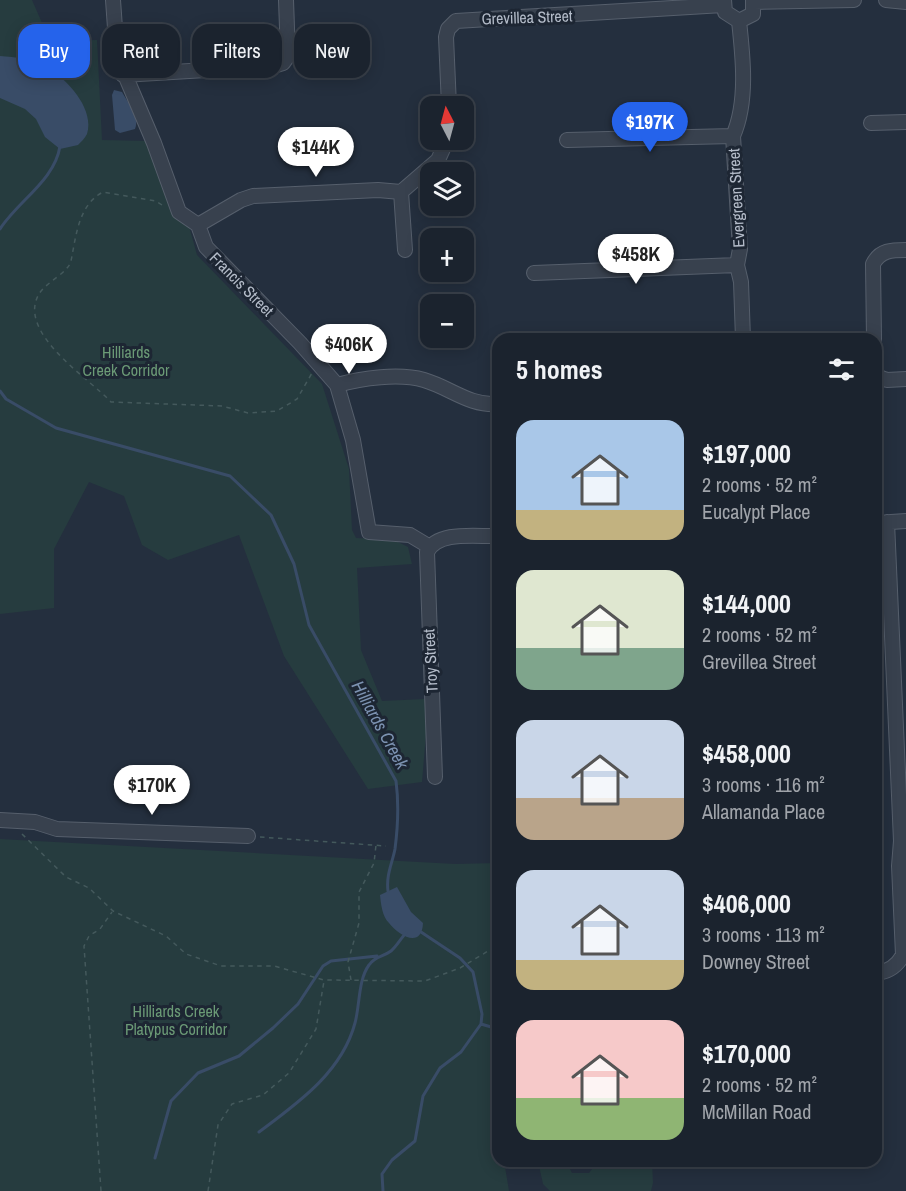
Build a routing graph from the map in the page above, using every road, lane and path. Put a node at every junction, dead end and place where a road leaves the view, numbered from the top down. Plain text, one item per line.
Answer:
1 (113, 0) edge
2 (286, 0) edge
3 (854, 0) edge
4 (886, 0) edge
5 (754, 1) edge
6 (906, 2) edge
7 (724, 3) edge
8 (739, 21) junction
9 (115, 24) edge
10 (180, 72) edge
11 (124, 78) edge
12 (449, 96) edge
13 (906, 122) edge
14 (871, 123) dead end
15 (733, 136) junction
16 (567, 140) dead end
17 (442, 150) edge
18 (401, 192) junction
19 (166, 207) dead end
20 (198, 225) junction
21 (405, 250) dead end
22 (906, 250) edge
23 (737, 265) junction
24 (534, 273) dead end
25 (743, 333) edge
26 (874, 333) edge
27 (316, 361) junction
28 (882, 378) edge
29 (906, 379) edge
30 (337, 385) junction
31 (492, 404) edge
32 (906, 521) edge
33 (882, 522) edge
34 (492, 536) edge
35 (882, 541) edge
36 (429, 547) junction
37 (435, 777) dead end
38 (0, 820) edge
39 (20, 821) junction
40 (248, 836) joint
41 (376, 845) junction
42 (386, 846) dead end
43 (113, 911) junction
44 (492, 949) edge
45 (902, 966) edge
46 (882, 972) edge
47 (324, 980) junction
48 (351, 980) junction
49 (101, 1191) edge
50 (208, 1191) edge

1 - 9 street, Francis Street
2 - 10 street
3 - 5 street
4 - 6 street
5 - 8 street
7 - 8 street
7 - 12 street, Grevillea Street
8 - 15 street, Evergreen Street
11 - 20 street, Francis Street
13 - 14 street
15 - 16 street
15 - 23 street, Evergreen Street
17 - 18 street
18 - 20 street
18 - 21 street
19 - 27 path
20 - 27 street, Francis Street
22 - 26 street
23 - 24 street
23 - 25 street, Evergreen Street
27 - 30 street, Francis Street
28 - 29 street
30 - 31 street
30 - 36 street, Francis Street
32 - 33 street
34 - 36 street
35 - 45 street
36 - 37 street, Troy Street
38 - 39 street
39 - 40 street
39 - 43 path
40 - 41 path
41 - 42 path
41 - 48 path
43 - 47 path
43 - 49 path
44 - 48 path
45 - 46 street
47 - 48 path
47 - 50 path

